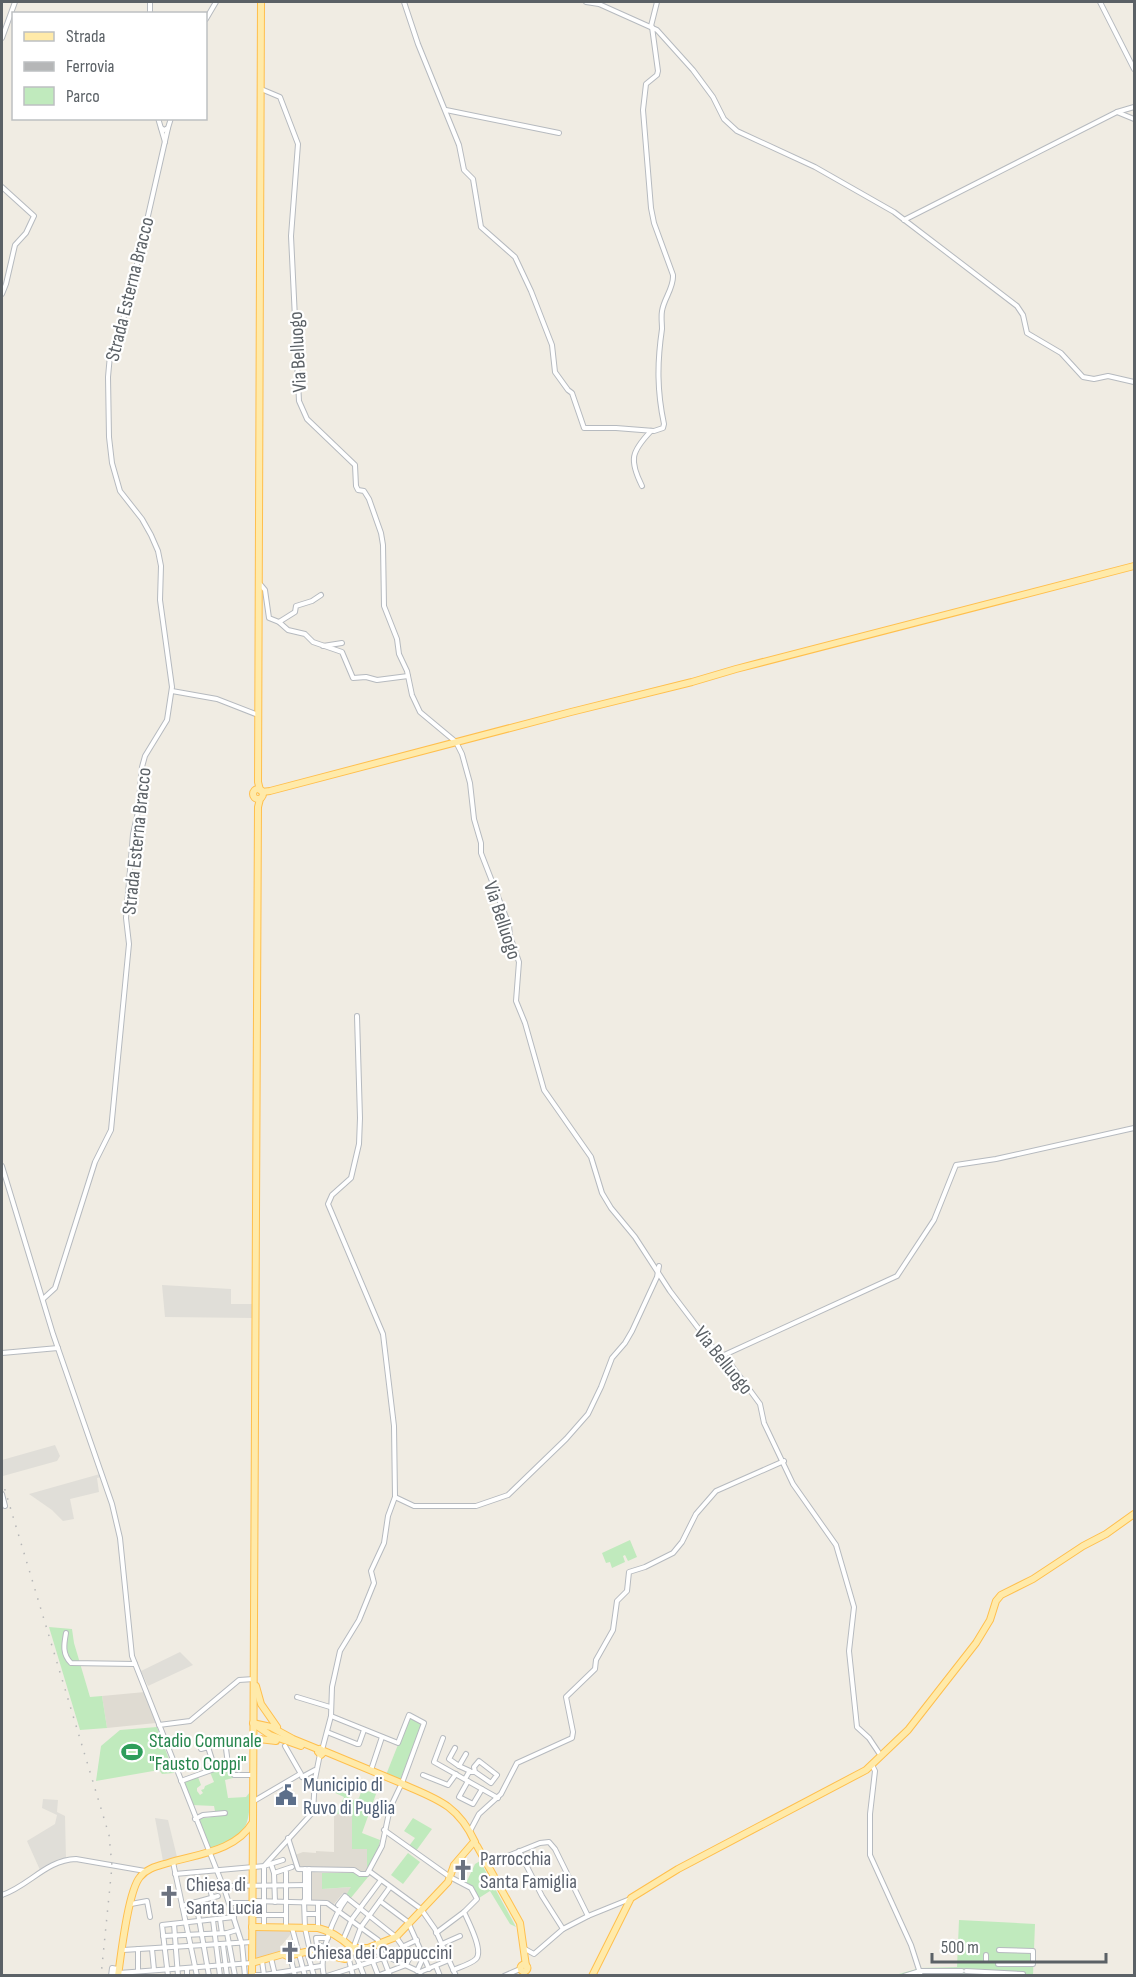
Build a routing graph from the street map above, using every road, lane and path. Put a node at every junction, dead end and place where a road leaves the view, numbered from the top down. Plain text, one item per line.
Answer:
1 (15, 2) edge
2 (216, 2) edge
3 (261, 2) edge
4 (404, 2) edge
5 (586, 2) edge
6 (657, 2) edge
7 (1100, 2) edge
8 (597, 3) edge
9 (207, 17) edge
10 (652, 27) junction
11 (2, 38) edge
12 (1134, 69) edge
13 (261, 89) junction
14 (1134, 107) edge
15 (446, 110) junction
16 (1117, 112) junction
17 (1134, 119) edge
18 (158, 120) edge
19 (170, 120) edge
20 (160, 127) junction
21 (168, 128) junction
22 (560, 133) dead end
23 (165, 142) junction
24 (2, 187) edge
25 (904, 220) junction
26 (2, 294) edge
27 (1134, 382) edge
28 (651, 431) junction
29 (642, 486) dead end
30 (1134, 566) edge
31 (259, 583) junction
32 (321, 596) dead end
33 (279, 622) junction
34 (342, 643) dead end
35 (322, 646) junction
36 (408, 676) junction
37 (172, 691) junction
38 (258, 715) junction
39 (456, 742) junction
40 (259, 796) junction
41 (357, 1016) dead end
42 (1134, 1128) edge
43 (2, 1166) edge
44 (659, 1266) dead end
45 (658, 1272) junction
46 (43, 1299) junction
47 (58, 1348) junction
48 (2, 1353) edge
49 (722, 1356) junction
50 (784, 1461) junction
51 (2, 1494) edge
52 (395, 1497) junction
53 (5, 1506) dead end
54 (1134, 1514) edge
55 (66, 1633) dead end
56 (135, 1664) junction
57 (254, 1676) junction
58 (297, 1697) dead end
59 (330, 1707) junction
60 (331, 1716) junction
61 (254, 1723) junction
62 (159, 1725) junction
63 (279, 1730) junction
64 (364, 1730) junction
65 (327, 1732) junction
66 (382, 1737) junction
67 (443, 1738) dead end
68 (225, 1741) dead end
69 (254, 1742) junction
70 (287, 1744) junction
71 (455, 1748) dead end
72 (201, 1749) dead end
73 (321, 1752) junction
74 (466, 1754) dead end
75 (881, 1756) junction
76 (228, 1764) junction
77 (872, 1765) junction
78 (459, 1766) junction
79 (474, 1766) junction
80 (215, 1769) junction
81 (316, 1769) junction
82 (370, 1771) junction
83 (469, 1772) junction
84 (475, 1772) junction
85 (308, 1774) junction
86 (456, 1774) junction
87 (254, 1775) junction
88 (301, 1775) junction
89 (423, 1775) dead end
90 (315, 1779) junction
91 (466, 1780) junction
92 (181, 1781) junction
93 (401, 1785) junction
94 (482, 1789) junction
95 (498, 1798) junction
96 (254, 1801) junction
97 (225, 1813) dead end
98 (195, 1819) junction
99 (252, 1822) junction
100 (470, 1831) junction
101 (384, 1832) junction
102 (244, 1834) junction
103 (253, 1836) junction
104 (288, 1839) junction
105 (474, 1845) junction
106 (209, 1851) junction
107 (519, 1851) junction
108 (484, 1858) junction
109 (283, 1860) dead end
110 (173, 1862) junction
111 (271, 1864) junction
112 (253, 1866) junction
113 (264, 1866) junction
114 (292, 1867) dead end
115 (307, 1869) junction
116 (146, 1871) junction
117 (217, 1871) junction
118 (369, 1871) junction
119 (286, 1872) dead end
120 (274, 1873) junction
121 (175, 1874) junction
122 (450, 1877) junction
123 (381, 1880) junction
124 (252, 1885) junction
125 (307, 1885) junction
126 (223, 1886) junction
127 (264, 1886) junction
128 (275, 1886) junction
129 (286, 1886) junction
130 (390, 1887) junction
131 (2, 1894) edge
132 (218, 1896) dead end
133 (212, 1897) junction
134 (631, 1898) junction
135 (380, 1901) junction
136 (196, 1902) junction
137 (252, 1902) junction
138 (264, 1902) junction
139 (275, 1902) junction
140 (286, 1902) junction
141 (306, 1902) junction
142 (229, 1903) junction
143 (318, 1903) junction
144 (131, 1904) junction
145 (182, 1906) junction
146 (360, 1908) junction
147 (337, 1909) junction
148 (421, 1909) junction
149 (464, 1912) junction
150 (305, 1914) junction
151 (318, 1914) junction
152 (252, 1915) junction
153 (264, 1915) junction
154 (286, 1915) junction
155 (369, 1915) junction
156 (588, 1916) junction
157 (150, 1917) dead end
158 (234, 1917) junction
159 (220, 1919) junction
160 (351, 1919) junction
161 (213, 1920) junction
162 (199, 1921) junction
163 (186, 1922) junction
164 (408, 1922) junction
165 (174, 1924) junction
166 (264, 1927) junction
167 (289, 1927) junction
168 (360, 1927) junction
169 (252, 1928) junction
170 (305, 1928) junction
171 (318, 1928) junction
172 (563, 1929) junction
173 (237, 1930) junction
174 (214, 1933) junction
175 (224, 1933) junction
176 (436, 1933) junction
177 (188, 1934) junction
178 (202, 1934) junction
179 (175, 1935) junction
180 (329, 1935) junction
181 (163, 1936) junction
182 (460, 1936) dead end
183 (396, 1937) junction
184 (343, 1940) junction
185 (417, 1940) junction
186 (252, 1941) junction
187 (242, 1944) junction
188 (378, 1944) junction
189 (442, 1944) junction
190 (216, 1945) junction
191 (224, 1945) junction
192 (230, 1945) junction
193 (204, 1946) junction
194 (177, 1947) junction
195 (191, 1947) junction
196 (403, 1947) junction
197 (165, 1948) junction
198 (368, 1948) junction
199 (138, 1949) junction
200 (152, 1949) junction
201 (525, 1949) junction
202 (123, 1950) junction
203 (352, 1950) junction
204 (999, 1950) dead end
205 (324, 1951) junction
206 (309, 1952) junction
207 (412, 1952) junction
208 (299, 1954) junction
209 (534, 1954) junction
210 (290, 1955) junction
211 (986, 1955) dead end
212 (382, 1956) junction
213 (271, 1958) junction
214 (424, 1958) junction
215 (449, 1960) junction
216 (986, 1960) dead end
217 (262, 1961) junction
218 (397, 1961) junction
219 (373, 1962) junction
220 (252, 1963) junction
221 (244, 1964) junction
222 (998, 1964) dead end
223 (226, 1965) junction
224 (234, 1965) junction
225 (361, 1965) junction
226 (406, 1965) junction
227 (219, 1966) junction
228 (321, 1966) junction
229 (436, 1966) junction
230 (195, 1967) junction
231 (207, 1967) junction
232 (312, 1967) junction
233 (177, 1968) junction
234 (187, 1968) junction
235 (167, 1969) junction
236 (303, 1969) junction
237 (351, 1969) junction
238 (429, 1969) junction
239 (524, 1969) edge
240 (154, 1970) junction
241 (453, 1970) junction
242 (138, 1971) junction
243 (116, 1973) edge
244 (144, 1973) edge
245 (294, 1973) edge
246 (920, 1973) edge
247 (275, 1974) edge
248 (389, 1974) edge
249 (420, 1974) edge
250 (1023, 1974) dead end
251 (252, 1975) edge
252 (264, 1975) edge
253 (336, 1975) edge
254 (378, 1975) edge
255 (168, 1976) edge
256 (178, 1976) edge
257 (188, 1976) edge
258 (197, 1976) edge
259 (209, 1976) edge
260 (220, 1976) edge
261 (227, 1976) edge
262 (235, 1976) edge
263 (245, 1976) edge
264 (304, 1976) edge
265 (314, 1976) edge
266 (326, 1976) edge
267 (353, 1976) edge
268 (364, 1976) edge
269 (440, 1976) edge
270 (456, 1976) edge
271 (504, 1976) edge
272 (592, 1976) edge
273 (904, 1976) edge

1 - 11 street
2 - 9 street
3 - 13 main road
4 - 15 street
5 - 8 street
6 - 10 street
7 - 12 street
8 - 10 street
10 - 25 street
10 - 28 street
13 - 31 main road
13 - 36 street, Via Belluogo
14 - 16 street
15 - 22 street
15 - 28 street
16 - 17 street
16 - 25 street
18 - 20 street
19 - 21 street, Strada Esterna Bracco
20 - 21 street
20 - 23 street
21 - 23 street, Strada Esterna Bracco
23 - 37 street, Strada Esterna Bracco
24 - 26 street
25 - 27 street
28 - 29 street
30 - 39 main road
31 - 33 street
31 - 38 main road
32 - 33 street
33 - 35 street
34 - 35 street
35 - 36 street
36 - 39 street, Via Belluogo
37 - 38 street
37 - 46 street, Strada Esterna Bracco
38 - 40 main road
39 - 40 main road
39 - 45 street, Via Belluogo
40 - 57 main road
41 - 52 street
42 - 49 street
43 - 46 street
44 - 45 street
45 - 49 street, Via Belluogo
45 - 52 street
46 - 47 street
47 - 48 street
47 - 56 street
49 - 50 street, Via Belluogo
50 - 75 street, Via Belluogo
50 - 95 street
51 - 53 street
52 - 59 street
54 - 75 main road
55 - 56 street
56 - 62 street
57 - 61 main road
57 - 62 street
57 - 63 main road
58 - 59 street
59 - 60 street
60 - 64 street
60 - 65 street
61 - 63 main road
61 - 69 main road
61 - 70 main road
62 - 92 street
63 - 73 main road
64 - 65 street
64 - 66 street
65 - 73 street
66 - 82 street
66 - 93 street
67 - 86 street
68 - 76 street
69 - 70 main road
69 - 87 main road
70 - 73 main road
70 - 88 street
71 - 78 street
72 - 80 street
73 - 81 street
73 - 82 main road
73 - 93 main road
74 - 78 street
75 - 77 main road
76 - 80 street
76 - 87 street
77 - 134 main road
77 - 246 street
78 - 83 street
79 - 83 street
79 - 84 street
79 - 84 street
80 - 92 street
81 - 85 street
81 - 90 street
82 - 93 main road
83 - 84 street
83 - 91 street
85 - 88 street
85 - 90 street
86 - 89 street
86 - 91 street
87 - 96 main road
88 - 96 street
90 - 104 street
91 - 94 street
91 - 94 street
92 - 98 street
93 - 100 main road
93 - 101 street
93 - 105 main road
94 - 95 street
95 - 100 street
96 - 99 main road
97 - 98 street
98 - 106 street
99 - 102 main road
99 - 103 main road
100 - 105 main road
101 - 118 street
101 - 122 street
102 - 103 main road
102 - 106 main road
103 - 112 main road
104 - 113 street
104 - 115 street
105 - 108 main road
105 - 122 main road
105 - 239 main road
106 - 110 main road
106 - 117 street
107 - 108 street
107 - 156 street
107 - 172 street
108 - 201 main road
109 - 111 street
110 - 116 main road
110 - 121 street
111 - 113 street
111 - 120 street
112 - 113 street
112 - 117 street
112 - 124 main road
113 - 127 street
114 - 120 street
115 - 118 street
115 - 125 street
116 - 131 street
116 - 144 main road
117 - 121 street
117 - 126 street
118 - 123 street
119 - 129 street
120 - 128 street
121 - 145 street
122 - 148 main road
122 - 149 street
123 - 130 street
123 - 146 street
124 - 126 street
124 - 127 street
124 - 137 main road
125 - 129 street
125 - 141 street
126 - 133 street
126 - 142 street
127 - 128 street
127 - 138 street
128 - 129 street
128 - 139 street
129 - 140 street
130 - 135 street
130 - 148 street
132 - 133 street
133 - 136 street
134 - 156 street
134 - 272 main road
135 - 155 street
135 - 164 street
136 - 145 street
136 - 162 street
137 - 138 street
137 - 142 street
137 - 152 main road
138 - 139 street
138 - 153 street
139 - 140 street
140 - 141 street
140 - 154 street
141 - 143 street
141 - 150 street
142 - 158 street
143 - 147 street
143 - 151 street
144 - 157 street
144 - 202 main road
145 - 163 street
146 - 147 street
146 - 155 street
146 - 160 street
147 - 160 street
147 - 180 street
148 - 164 main road
148 - 176 street
149 - 176 street
149 - 241 street
150 - 151 street
150 - 170 street
151 - 171 street
152 - 153 street
152 - 169 main road
153 - 154 street
153 - 166 street
154 - 167 street
155 - 168 street
155 - 183 street
156 - 172 street
158 - 159 street
158 - 173 street
159 - 161 street
159 - 175 street
160 - 168 street
160 - 184 street
161 - 162 street
161 - 174 street
162 - 163 street
162 - 178 street
163 - 165 street
163 - 177 street
164 - 183 main road
164 - 185 street
165 - 179 street
165 - 181 street
166 - 167 main road
166 - 169 main road
167 - 170 main road
167 - 208 street
168 - 188 street
168 - 203 street
169 - 186 main road
170 - 171 main road
170 - 206 street
171 - 180 main road
172 - 209 street
173 - 175 street
173 - 187 street
174 - 175 street
174 - 178 street
174 - 190 street
175 - 192 street
176 - 189 street
177 - 178 street
177 - 179 street
177 - 195 street
178 - 193 street
179 - 181 street
179 - 194 street
180 - 184 main road
180 - 205 street
180 - 205 street
181 - 197 street
182 - 189 street
183 - 188 main road
183 - 196 street
184 - 203 main road
185 - 196 street
185 - 214 street
186 - 187 street
186 - 220 main road
187 - 192 street
187 - 221 street
188 - 198 main road
188 - 212 street
189 - 215 street
190 - 191 street
190 - 193 street
190 - 227 street
191 - 192 street
191 - 223 street
192 - 224 street
193 - 195 street
193 - 231 street
194 - 195 street
194 - 197 street
194 - 233 street
195 - 230 street
196 - 207 street
196 - 218 street
197 - 200 street
197 - 235 street
198 - 203 main road
198 - 212 street
198 - 219 street
199 - 200 street
199 - 202 street
199 - 242 street
200 - 240 street
201 - 209 street
201 - 239 main road
202 - 243 main road
203 - 205 main road
203 - 225 street
203 - 237 street
204 - 222 street
205 - 206 main road
205 - 228 street
206 - 208 main road
206 - 232 street
207 - 214 street
207 - 226 street
208 - 210 main road
208 - 236 street
209 - 239 street
210 - 213 main road
210 - 245 street
211 - 216 street
212 - 218 street
212 - 219 street
212 - 248 street
213 - 217 main road
213 - 247 street
214 - 238 street
214 - 249 street
215 - 229 street
215 - 241 street
217 - 220 main road
217 - 252 street
218 - 226 street
219 - 225 street
219 - 254 street
220 - 221 street
220 - 251 main road
221 - 224 street
221 - 263 street
223 - 224 street
223 - 227 street
223 - 261 street
224 - 262 street
225 - 237 street
225 - 268 street
226 - 248 street
226 - 249 street
227 - 231 street
227 - 260 street
228 - 232 street
228 - 266 street
229 - 238 street
229 - 269 street
230 - 231 street
230 - 234 street
230 - 258 street
231 - 259 street
232 - 236 street
232 - 265 street
233 - 234 street
233 - 235 street
233 - 256 street
234 - 257 street
235 - 240 street
235 - 255 street
236 - 245 street
236 - 264 street
237 - 253 street
237 - 267 street
238 - 249 street
239 - 271 street
240 - 244 street
241 - 270 street
242 - 243 street
242 - 244 street
245 - 247 street
246 - 250 street
246 - 273 street
247 - 252 street
248 - 254 street
251 - 252 street
253 - 266 street

